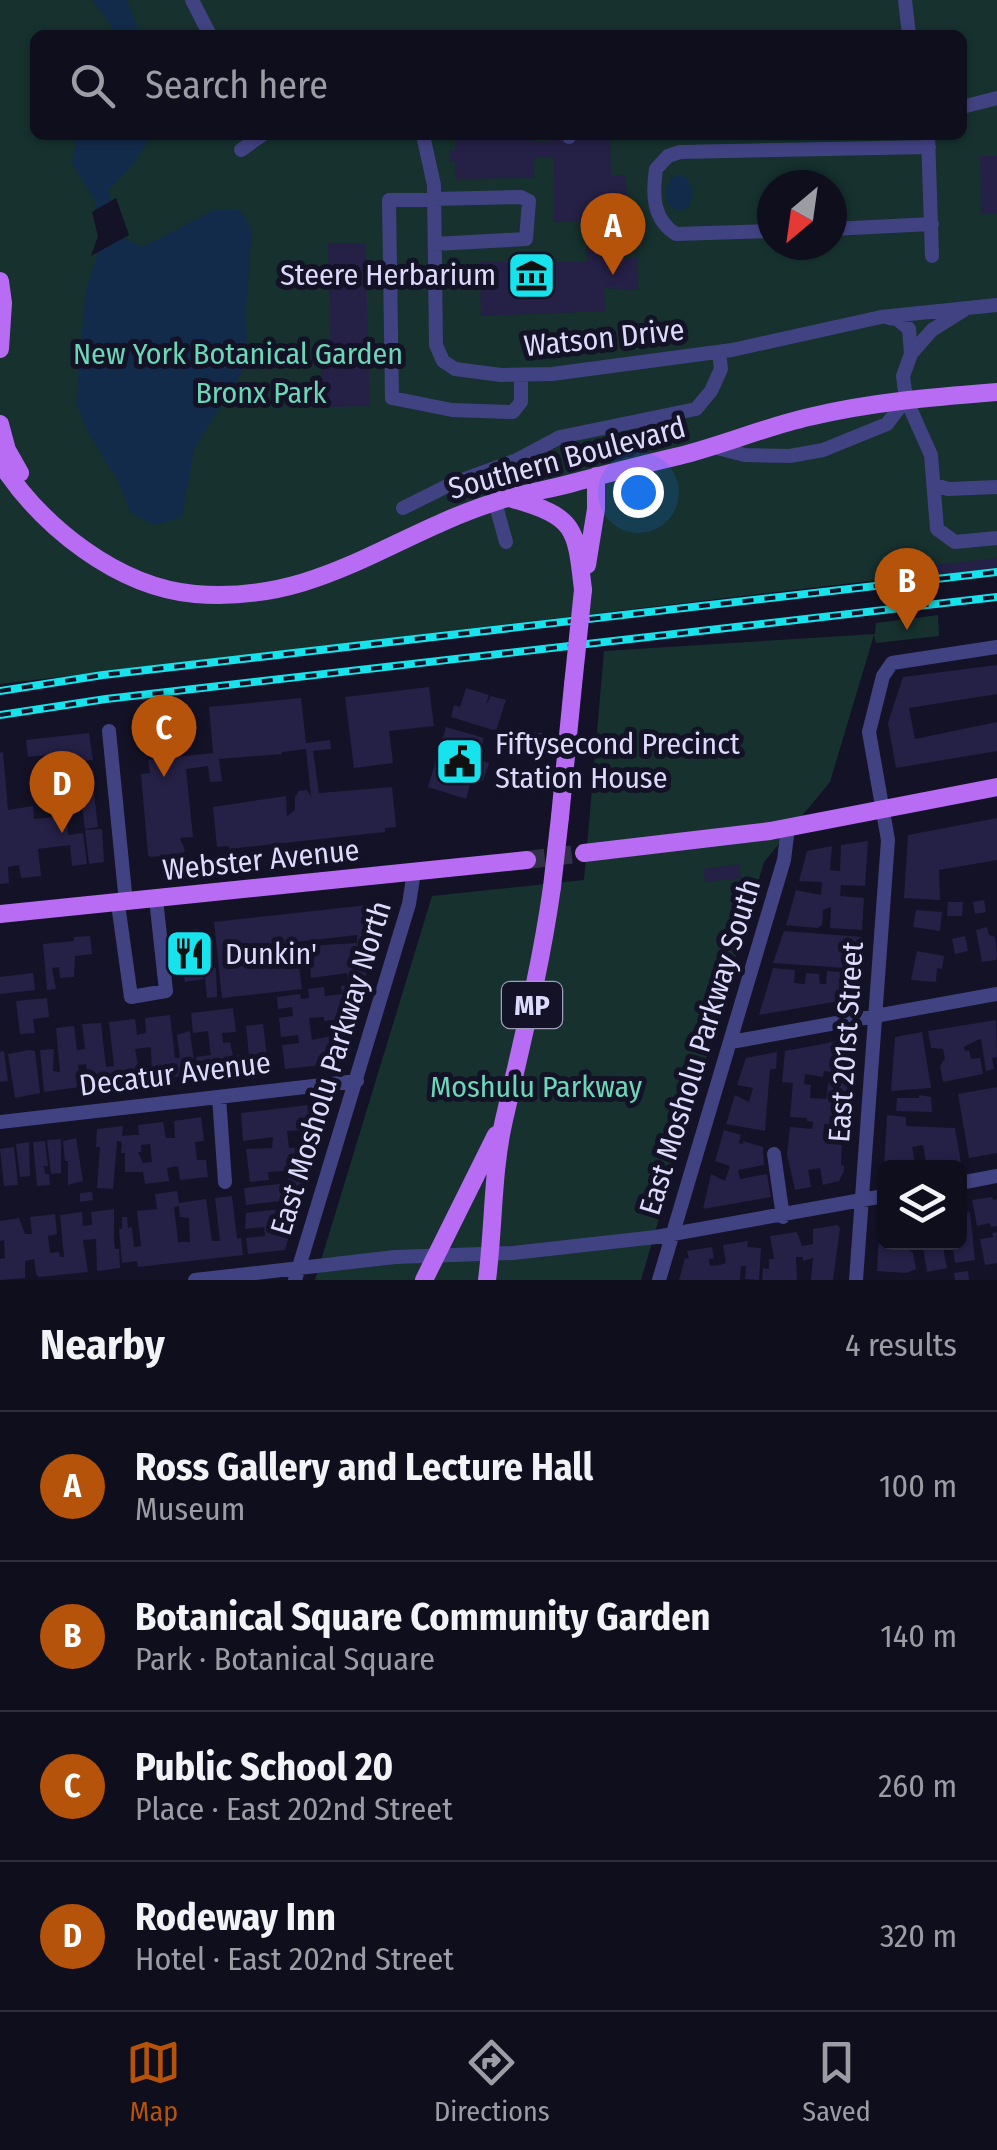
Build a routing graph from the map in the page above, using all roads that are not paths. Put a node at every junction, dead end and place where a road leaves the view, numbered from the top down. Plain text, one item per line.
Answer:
1 (192, 0) edge
2 (905, 0) edge
3 (207, 30) edge
4 (908, 30) edge
5 (997, 98) edge
6 (967, 106) edge
7 (255, 140) edge
8 (424, 140) edge
9 (929, 141) edge
10 (241, 150) dead end
11 (434, 200) junction
12 (932, 224) junction
13 (847, 227) edge
14 (757, 231) edge
15 (434, 244) junction
16 (932, 256) dead end
17 (0, 281) edge
18 (997, 305) edge
19 (969, 307) junction
20 (882, 317) junction
21 (0, 349) edge
22 (719, 352) junction
23 (912, 354) junction
24 (521, 375) junction
25 (997, 392) edge
26 (906, 399) junction
27 (0, 424) edge
28 (712, 447) junction
29 (0, 462) edge
30 (596, 476) junction
31 (935, 486) junction
32 (997, 486) edge
33 (501, 500) junction
34 (403, 508) dead end
35 (58, 527) junction
36 (997, 538) edge
37 (506, 542) dead end
38 (583, 590) junction
39 (997, 647) edge
40 (109, 731) dead end
41 (526, 739) dead end
42 (566, 744) junction
43 (997, 787) edge
44 (884, 809) junction
45 (788, 828) junction
46 (584, 854) tunnel mouth
47 (527, 860) tunnel mouth
48 (414, 872) junction
49 (156, 899) junction
50 (122, 903) junction
51 (0, 914) edge
52 (997, 994) edge
53 (875, 1015) junction
54 (730, 1042) junction
55 (356, 1081) junction
56 (219, 1097) junction
57 (504, 1121) junction
58 (0, 1122) edge
59 (774, 1154) dead end
60 (997, 1176) edge
61 (225, 1182) dead end
62 (967, 1182) edge
63 (877, 1197) edge
64 (862, 1200) junction
65 (783, 1217) junction
66 (673, 1234) junction
67 (489, 1253) junction
68 (436, 1255) junction
69 (297, 1274) edge
70 (195, 1280) edge
71 (424, 1280) edge
72 (487, 1280) edge
73 (660, 1280) edge
74 (856, 1280) edge

1 - 3 street
2 - 4 street
5 - 6 street
7 - 10 street
8 - 11 street, Watson Drive
9 - 12 street
9 - 14 street
11 - 15 street, Watson Drive
11 - 15 street
11 - 24 street
12 - 13 street
12 - 16 street
15 - 24 street, Watson Drive
17 - 21 main road
18 - 19 street, Watson Drive
19 - 20 street, Watson Drive
19 - 23 street
20 - 22 street, Watson Drive
20 - 23 street
22 - 24 street, Watson Drive
22 - 34 street
23 - 26 street
25 - 26 main road, Southern Boulevard
26 - 28 main road, Southern Boulevard
26 - 28 street
26 - 31 street
27 - 35 main road, Southern Boulevard
28 - 30 main road, Southern Boulevard
29 - 35 main road, Southern Boulevard
30 - 33 main road, Southern Boulevard
30 - 38 main road, MP
31 - 32 street
31 - 36 street
33 - 35 main road, Southern Boulevard
33 - 37 street
33 - 38 main road
38 - 42 main road, MP, bridge
39 - 44 street, East 201st Street
40 - 50 street
41 - 42 street
42 - 57 main road, MP, bridge
43 - 44 main road
44 - 45 main road
44 - 53 street, East 201st Street
45 - 46 main road
45 - 54 street, East Mosholu Parkway South
47 - 48 main road, Webster Avenue
48 - 49 main road, Webster Avenue
48 - 55 street, East Mosholu Parkway North
49 - 50 main road, Webster Avenue
49 - 50 street
50 - 51 main road, Webster Avenue
52 - 53 street
53 - 54 street
53 - 64 street, East 201st Street
54 - 66 street, East Mosholu Parkway South
55 - 56 street, Decatur Avenue
55 - 69 street, East Mosholu Parkway North
56 - 58 street, Decatur Avenue
56 - 61 street
57 - 67 main road, MP
57 - 68 main road, MP
59 - 65 street
60 - 62 street
63 - 64 street
64 - 65 street
64 - 74 street, East 201st Street
65 - 66 street
66 - 67 street
66 - 73 street, East Mosholu Parkway South
67 - 68 street
67 - 72 main road, MP
68 - 69 street
68 - 71 main road, MP
69 - 70 street

